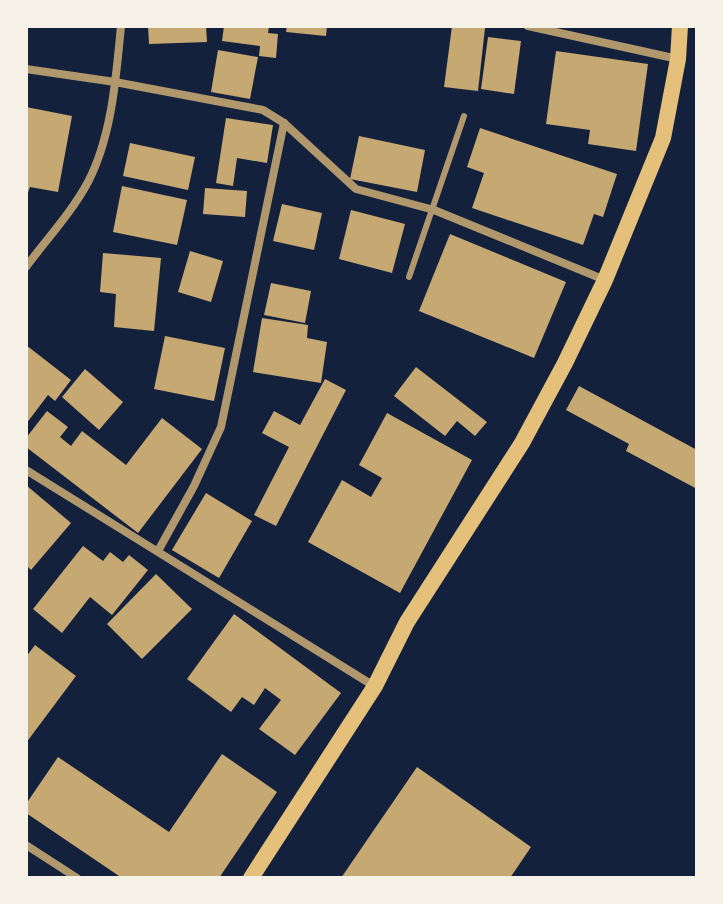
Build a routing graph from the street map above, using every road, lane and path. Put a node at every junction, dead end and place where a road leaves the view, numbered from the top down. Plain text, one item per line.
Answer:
1 (121, 26) edge
2 (528, 26) edge
3 (680, 26) edge
4 (678, 59) junction
5 (26, 69) edge
6 (115, 82) junction
7 (464, 116) dead end
8 (284, 123) junction
9 (434, 210) junction
10 (26, 267) edge
11 (409, 277) dead end
12 (605, 280) junction
13 (26, 470) edge
14 (158, 551) junction
15 (375, 686) junction
16 (26, 845) edge
17 (77, 878) edge
18 (251, 878) edge

1 - 6 street
2 - 4 street
3 - 4 main road
4 - 12 main road
5 - 6 street
6 - 8 street
6 - 10 street
7 - 9 lane
8 - 9 street
8 - 14 street
9 - 11 lane
9 - 12 street
12 - 15 main road
13 - 14 street
14 - 15 street
15 - 18 main road
16 - 17 street

